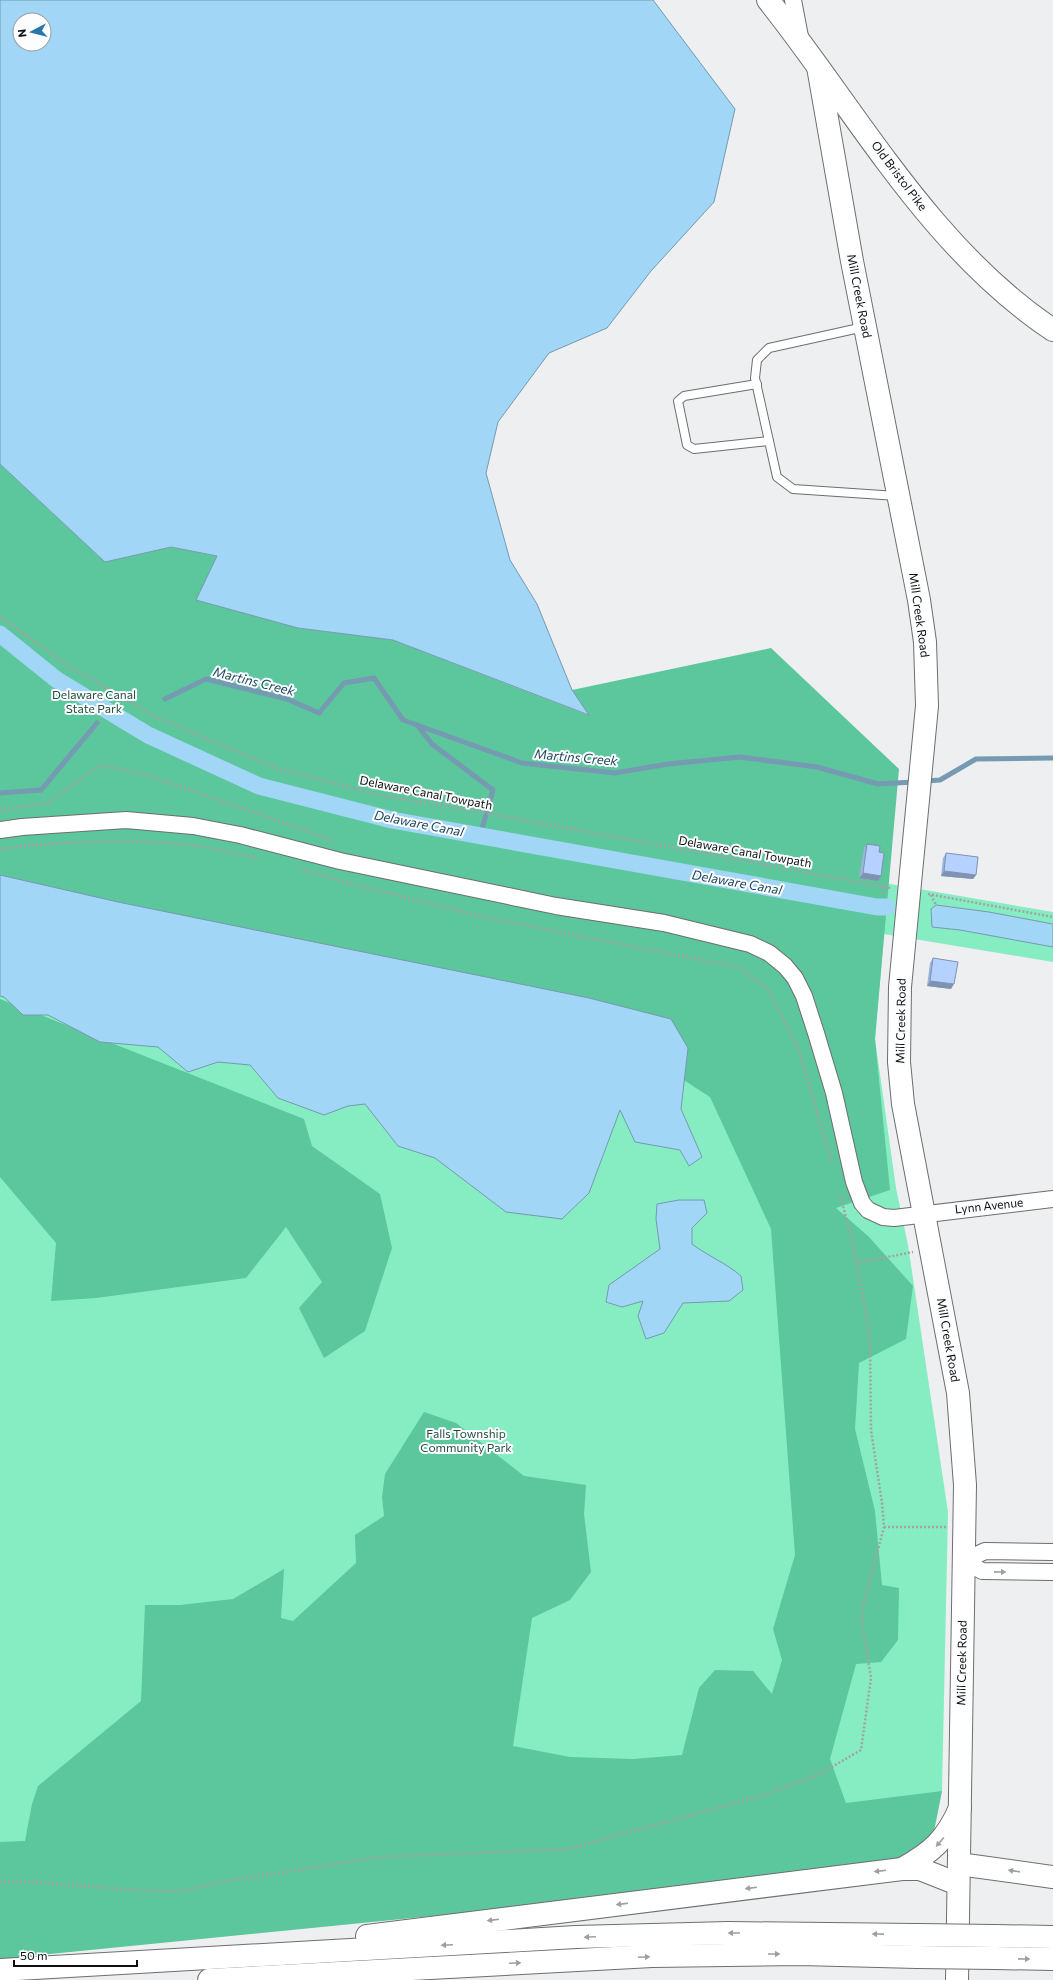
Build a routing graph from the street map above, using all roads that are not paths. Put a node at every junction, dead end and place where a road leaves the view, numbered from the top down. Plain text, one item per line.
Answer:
1 (768, 0) edge
2 (794, 0) edge
3 (802, 45) junction
4 (818, 67) junction
5 (865, 327) junction
6 (1053, 330) edge
7 (757, 384) junction
8 (769, 441) junction
9 (898, 496) junction
10 (0, 830) edge
11 (1053, 1199) edge
12 (924, 1213) junction
13 (1053, 1552) edge
14 (964, 1561) junction
15 (1053, 1572) edge
16 (960, 1808) junction
17 (902, 1869) junction
18 (959, 1874) junction
19 (1053, 1876) edge
20 (1053, 1937) edge
21 (1053, 1959) edge
22 (172, 1960) junction
23 (0, 1970) edge
24 (294, 1975) junction
25 (209, 1980) edge
26 (402, 1980) edge
27 (957, 1980) edge

1 - 3 main road, Old Bristol Pike
2 - 3 street
3 - 4 main road, Old Bristol Pike
4 - 5 main road, Mill Creek Road
4 - 6 main road, Old Bristol Pike
5 - 7 lane
5 - 9 main road, Mill Creek Road
7 - 8 lane
7 - 8 lane
8 - 9 lane
9 - 12 main road, Mill Creek Road
10 - 12 street, Lynn Avenue
11 - 12 street, Lynn Avenue
12 - 14 main road, Mill Creek Road
13 - 14 street
14 -> 15 street
14 - 16 main road, Mill Creek Road
16 -> 17 main road
16 - 18 main road, Mill Creek Road
17 - 18 main road
17 -> 22 main road
19 -> 18 main road
18 - 27 main road, Mill Creek Road
20 -> 22 main road, bridge
24 -> 21 main road, bridge
22 - 23 main road
24 - 25 main road
24 - 26 main road

